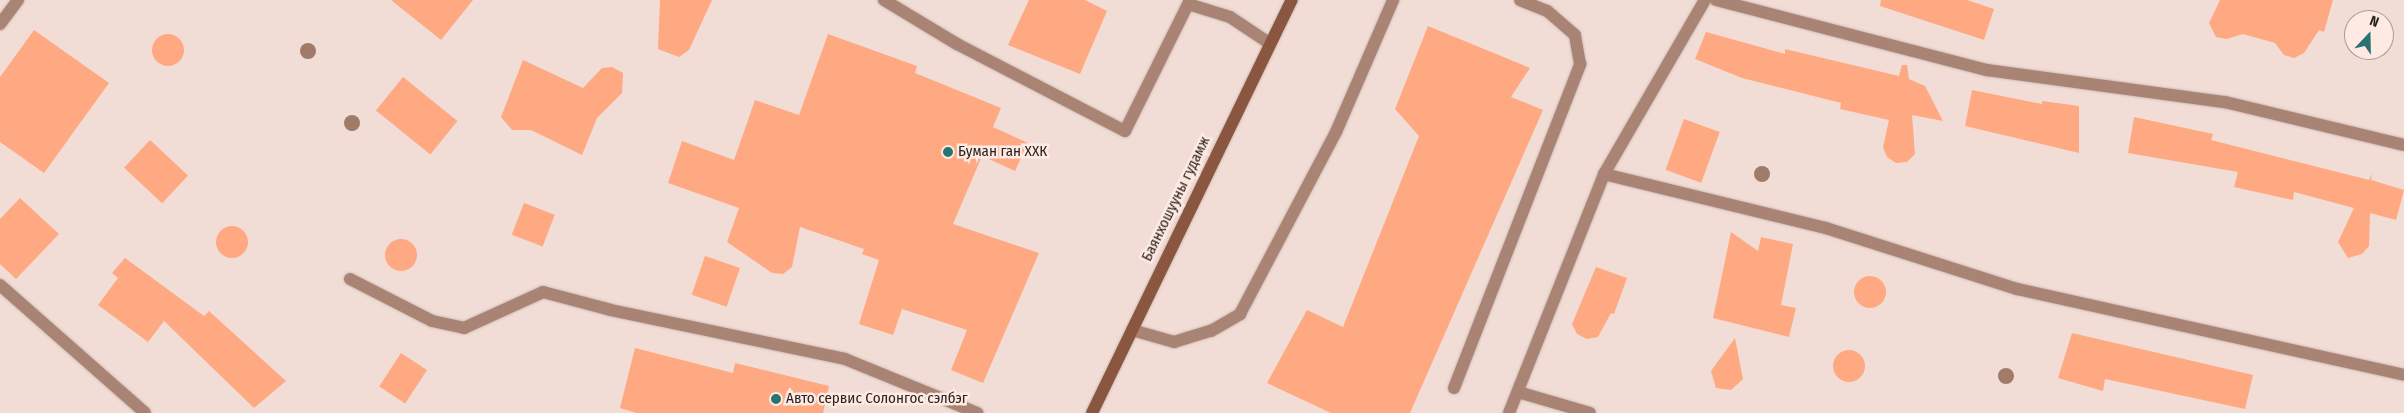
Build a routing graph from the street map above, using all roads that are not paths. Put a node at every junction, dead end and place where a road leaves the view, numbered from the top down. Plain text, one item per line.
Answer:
1 (18, 0) edge
2 (884, 0) edge
3 (1292, 0) edge
4 (1393, 0) edge
5 (1520, 0) edge
6 (1705, 0) edge
7 (1716, 0) edge
8 (0, 24) edge
9 (1269, 43) junction
10 (2404, 145) edge
11 (1604, 174) junction
12 (350, 279) dead end
13 (0, 285) edge
14 (1132, 330) junction
15 (2404, 375) edge
16 (1454, 388) dead end
17 (1518, 392) junction
18 (145, 413) edge
19 (977, 413) edge
20 (1092, 413) edge
21 (1509, 413) edge
22 (1590, 413) edge

1 - 8 street
2 - 9 street
3 - 9 main road, Баянхошууны гудамж
4 - 14 street
5 - 16 street
6 - 11 street
7 - 10 street
9 - 14 main road, Баянхошууны гудамж
11 - 15 street
11 - 17 street
12 - 19 street
13 - 18 street
14 - 20 main road, Баянхошууны гудамж
17 - 21 street
17 - 22 street

